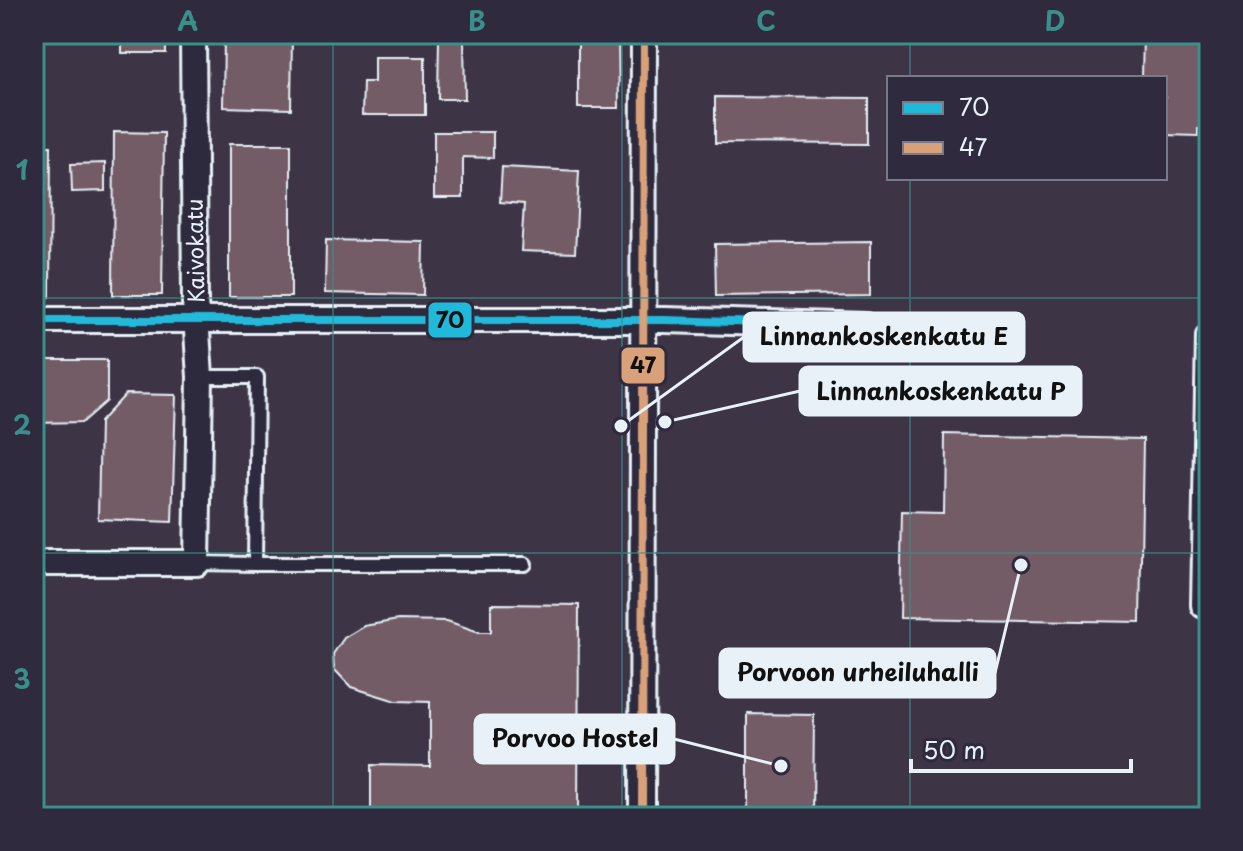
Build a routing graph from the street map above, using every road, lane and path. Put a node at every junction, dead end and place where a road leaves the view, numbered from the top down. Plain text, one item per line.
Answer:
1 (193, 34) edge
2 (644, 34) edge
3 (195, 319) junction
4 (34, 320) edge
5 (643, 320) junction
6 (866, 326) dead end
7 (1209, 337) edge
8 (200, 377) junction
9 (47, 563) dead end
10 (197, 563) junction
11 (255, 564) junction
12 (525, 564) dead end
13 (1209, 606) edge
14 (642, 817) edge

1 - 3 street, Kaivokatu
2 - 5 street
3 - 4 street
3 - 5 street
3 - 8 street, Kaivokatu
5 - 6 street
5 - 14 street
7 - 13 street
8 - 10 street, Kaivokatu
8 - 11 lane
9 - 10 street
10 - 11 lane
11 - 12 lane

